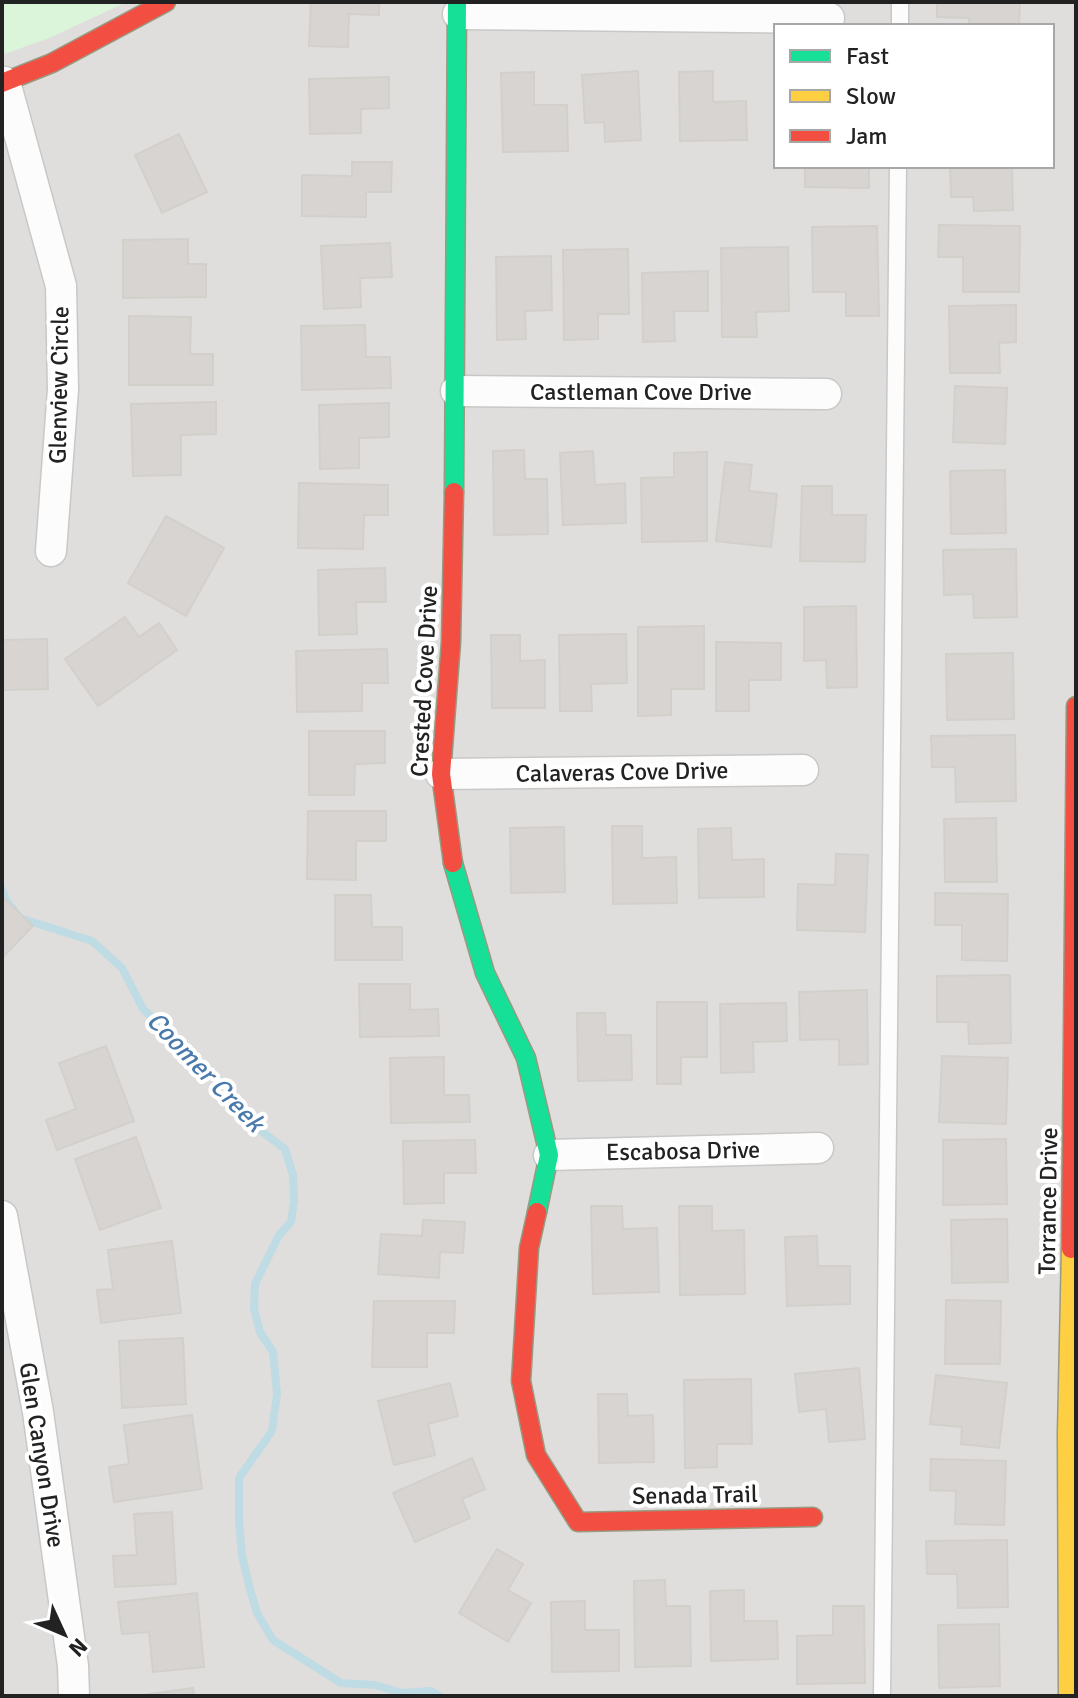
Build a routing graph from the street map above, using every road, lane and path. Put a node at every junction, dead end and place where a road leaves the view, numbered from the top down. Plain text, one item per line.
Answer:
1 (166, 2) edge
2 (900, 2) edge
3 (457, 8) edge
4 (829, 18) dead end
5 (900, 24) edge
6 (3, 83) edge
7 (898, 168) edge
8 (456, 391) junction
9 (826, 394) dead end
10 (51, 551) dead end
11 (1076, 706) edge
12 (803, 770) dead end
13 (441, 774) junction
14 (818, 1148) dead end
15 (1074, 1150) edge
16 (549, 1155) junction
17 (2, 1216) edge
18 (813, 1517) dead end
19 (578, 1522) joint
20 (74, 1696) edge
21 (882, 1696) edge
22 (1068, 1696) edge

1 - 6 street
2 - 5 lane
3 - 4 street
3 - 8 street, Crested Cove Drive
6 - 10 street, Glenview Circle
7 - 21 lane
8 - 9 street, Castleman Cove Drive
8 - 13 street, Crested Cove Drive
11 - 15 street, Torrance Drive
12 - 13 street, Calaveras Cove Drive
13 - 16 street, Crested Cove Drive
14 - 16 street, Escabosa Drive
15 - 22 street, Torrance Drive
16 - 19 street, Crested Cove Drive
17 - 20 street, Glen Canyon Drive
18 - 19 street, Senada Trail

